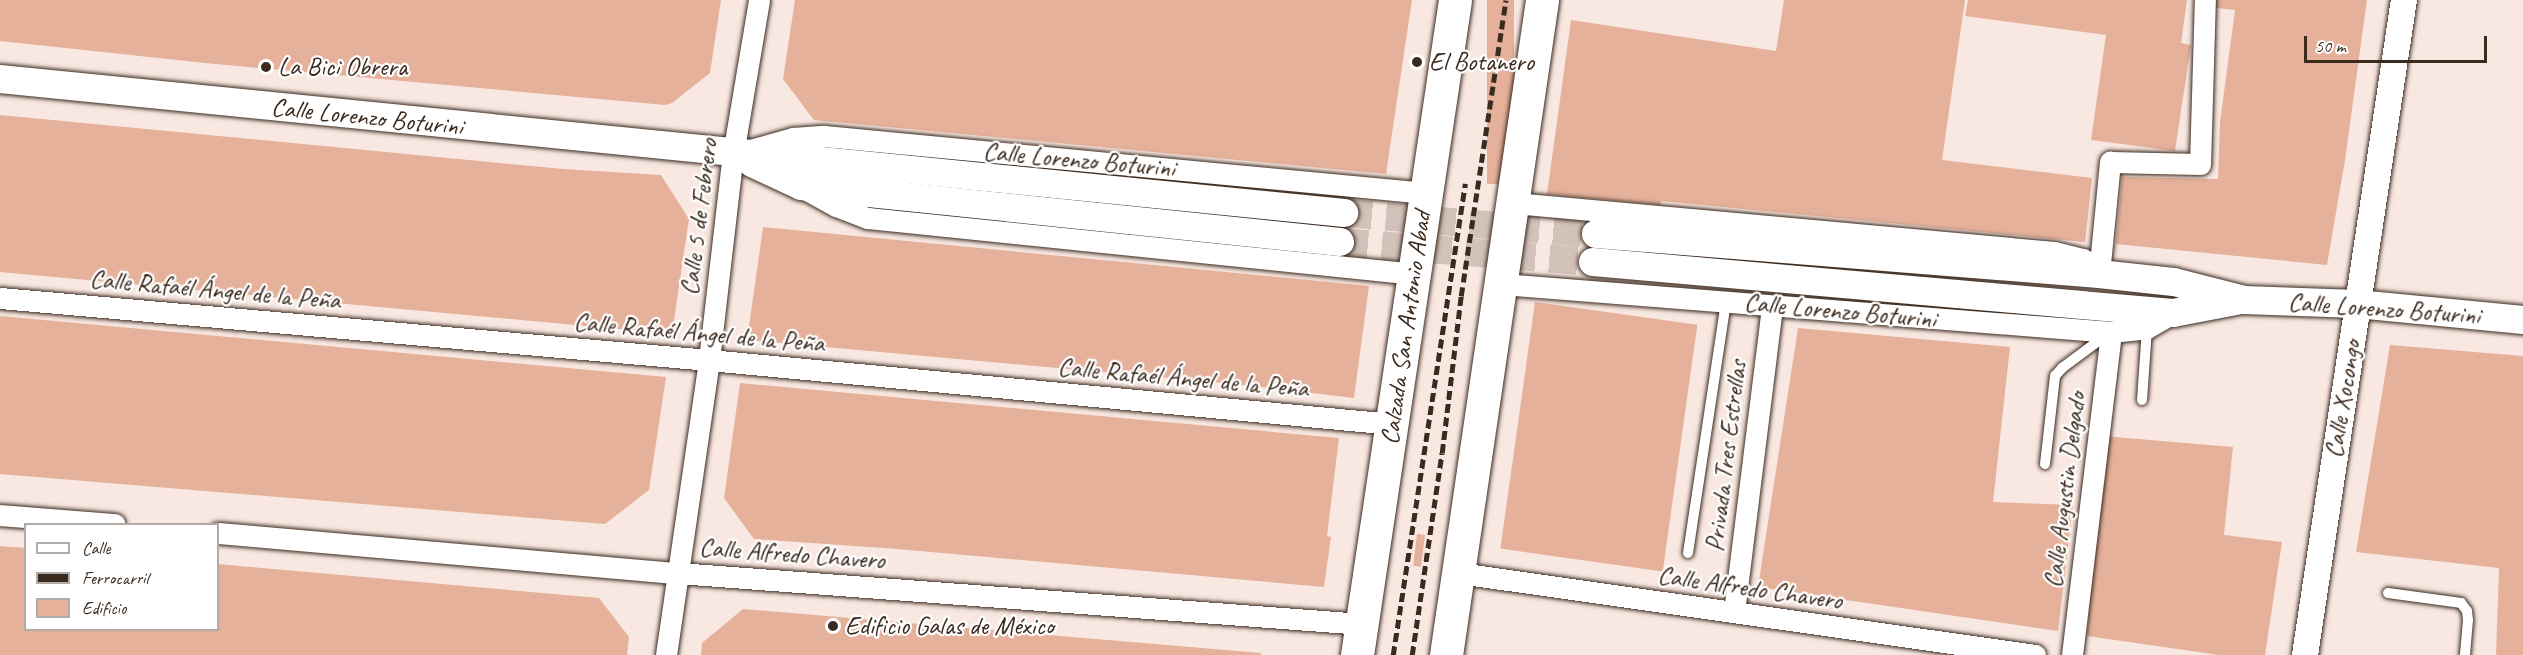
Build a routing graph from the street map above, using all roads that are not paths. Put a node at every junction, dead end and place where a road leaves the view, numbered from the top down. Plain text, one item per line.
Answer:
1 (759, 0) edge
2 (1455, 0) edge
3 (1542, 0) edge
4 (2205, 0) edge
5 (2404, 0) edge
6 (0, 79) edge
7 (734, 154) junction
8 (801, 186) junction
9 (1426, 193) junction
10 (1514, 203) junction
11 (1344, 213) tunnel mouth
12 (1596, 234) tunnel mouth
13 (1340, 242) tunnel mouth
14 (1593, 262) tunnel mouth
15 (1415, 274) junction
16 (2099, 274) junction
17 (1502, 284) junction
18 (0, 298) edge
19 (2244, 300) junction
20 (1726, 302) junction
21 (2357, 304) junction
22 (1772, 306) junction
23 (2173, 313) junction
24 (2523, 320) edge
25 (2148, 328) junction
26 (2111, 332) junction
27 (709, 360) junction
28 (2142, 400) dead end
29 (1392, 424) junction
30 (2045, 464) dead end
31 (0, 515) edge
32 (92, 523) edge
33 (219, 533) edge
34 (1688, 552) dead end
35 (678, 573) junction
36 (1459, 573) junction
37 (2388, 593) dead end
38 (1734, 612) junction
39 (1360, 639) edge
40 (1967, 651) edge
41 (666, 655) edge
42 (1446, 655) edge
43 (2035, 655) edge
44 (2072, 655) edge
45 (2305, 655) edge
46 (2465, 655) edge

1 - 7 street, Calle 5 de Febrero
2 - 9 highway, Calzada San Antonio Abad
3 - 10 highway
4 - 16 street
5 - 21 street, Calle Xocongo
6 - 7 main road, Calle Lorenzo Boturini
7 - 8 main road, Calle Lorenzo Boturini
7 - 9 street, Calle Lorenzo Boturini
7 - 11 main road, Calle Lorenzo Boturini
7 - 27 street, Calle 5 de Febrero
8 - 13 main road, Calle Lorenzo Boturini
8 - 15 street, Calle Lorenzo Boturini
9 - 15 highway, Calzada San Antonio Abad
10 - 16 street, Calle Lorenzo Boturini
10 - 17 highway
12 - 16 main road, Calle Lorenzo Boturini
14 - 23 main road, Calle Lorenzo Boturini
15 - 29 highway, Calzada San Antonio Abad
16 - 19 main road, Calle Lorenzo Boturini
17 - 20 street, Calle Lorenzo Boturini
17 - 36 highway
18 - 27 street, Calle Rafaél Ángel de la Peña
19 - 21 main road, Calle Lorenzo Boturini
19 - 23 main road, Calle Lorenzo Boturini
20 - 22 street, Calle Lorenzo Boturini
20 - 34 lane
21 - 24 main road, Calle Lorenzo Boturini
21 - 45 street, Calle Xocongo
22 - 26 street, Calle Lorenzo Boturini
22 - 38 street, Privada Tres Estrellas
23 - 25 street, Calle Lorenzo Boturini
25 - 26 street, Calle Lorenzo Boturini
25 - 28 lane
26 - 30 lane
26 - 44 street, Calle Augustin Delgado
27 - 29 street, Calle Rafaél Ángel de la Peña
27 - 35 street, Calle 5 de Febrero
29 - 39 highway, Calzada San Antonio Abad
31 - 32 street
33 - 35 street, Calle Alfredo Chavero
35 - 39 street, Calle Alfredo Chavero
35 - 41 street, Calle 5 de Febrero
36 - 38 street, Calle Alfredo Chavero
36 - 42 highway
37 - 46 lane
38 - 40 street, Calle Alfredo Chavero
40 - 43 street, Calle Alfredo Chavero

